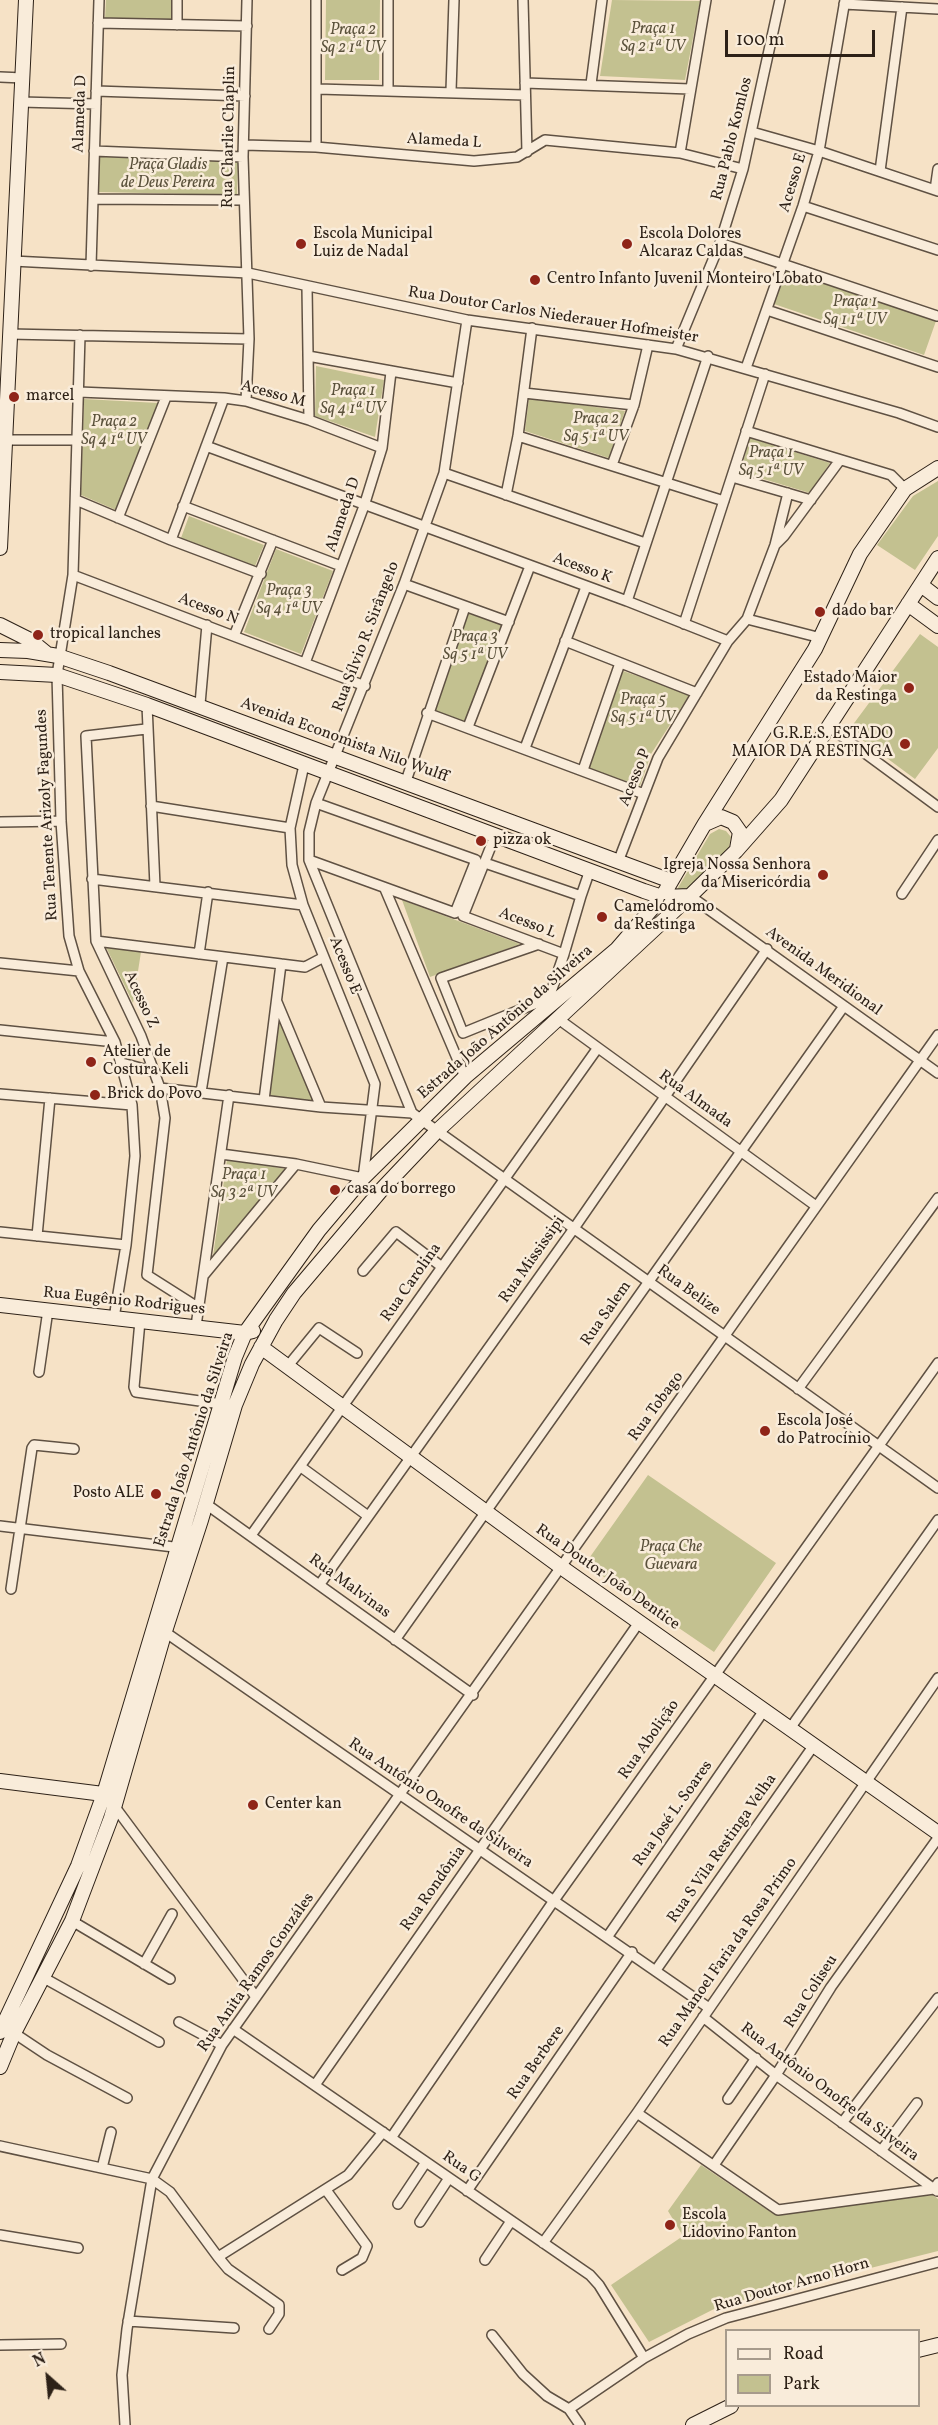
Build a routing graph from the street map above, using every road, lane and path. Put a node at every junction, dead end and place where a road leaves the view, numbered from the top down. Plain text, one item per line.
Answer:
1 (26, 0) edge
2 (99, 0) edge
3 (177, 0) edge
4 (247, 0) edge
5 (316, 0) edge
6 (388, 0) edge
7 (454, 0) edge
8 (523, 0) edge
9 (602, 0) edge
10 (706, 0) edge
11 (777, 0) edge
12 (845, 2) edge
13 (902, 7) junction
14 (938, 9) edge
15 (98, 23) junction
16 (177, 25) junction
17 (247, 26) junction
18 (0, 77) edge
19 (23, 78) junction
20 (525, 83) junction
21 (591, 84) junction
22 (318, 89) junction
23 (690, 89) junction
24 (388, 90) junction
25 (96, 91) junction
26 (451, 91) junction
27 (525, 95) junction
28 (245, 96) junction
29 (21, 102) junction
30 (96, 104) junction
31 (752, 132) junction
32 (244, 145) junction
33 (316, 147) junction
34 (94, 151) junction
35 (819, 151) junction
36 (527, 152) junction
37 (680, 153) junction
38 (243, 157) junction
39 (743, 169) junction
40 (938, 169) edge
41 (879, 171) junction
42 (936, 190) edge
43 (93, 199) junction
44 (244, 200) junction
45 (803, 206) junction
46 (720, 243) junction
47 (938, 250) edge
48 (13, 261) junction
49 (783, 263) junction
50 (91, 266) junction
51 (248, 273) junction
52 (307, 287) junction
53 (767, 310) junction
54 (937, 316) edge
55 (466, 320) junction
56 (532, 328) junction
57 (9, 334) junction
58 (81, 335) junction
59 (249, 339) junction
60 (648, 345) junction
61 (676, 348) junction
62 (308, 356) junction
63 (708, 356) junction
64 (938, 367) edge
65 (746, 368) junction
66 (391, 372) junction
67 (765, 374) junction
68 (458, 383) junction
69 (80, 392) junction
70 (524, 393) junction
71 (166, 397) junction
72 (224, 398) junction
73 (246, 401) junction
74 (634, 405) junction
75 (309, 420) junction
76 (938, 427) edge
77 (746, 431) junction
78 (518, 436) junction
79 (6, 440) junction
80 (79, 440) junction
81 (206, 446) junction
82 (382, 448) junction
83 (840, 460) junction
84 (612, 465) junction
85 (938, 468) edge
86 (444, 473) junction
87 (732, 477) junction
88 (666, 482) junction
89 (906, 489) junction
90 (788, 494) junction
91 (506, 495) junction
92 (76, 500) junction
93 (811, 500) junction
94 (724, 501) junction
95 (183, 506) junction
96 (364, 506) junction
97 (118, 518) junction
98 (425, 527) junction
99 (171, 540) junction
100 (273, 540) junction
101 (645, 543) junction
102 (775, 545) junction
103 (0, 548) edge
104 (938, 558) edge
105 (341, 566) junction
106 (530, 566) junction
107 (261, 574) junction
108 (73, 575) junction
109 (404, 584) junction
110 (921, 585) junction
111 (586, 587) junction
112 (938, 598) edge
113 (627, 601) junction
114 (908, 604) junction
115 (465, 607) junction
116 (747, 619) junction
117 (509, 622) junction
118 (684, 624) junction
119 (0, 625) edge
120 (207, 625) junction
121 (938, 626) edge
122 (234, 636) junction
123 (821, 638) junction
124 (565, 641) junction
125 (728, 641) junction
126 (0, 650) edge
127 (53, 655) junction
128 (305, 663) junction
129 (620, 663) junction
130 (0, 672) edge
131 (57, 675) junction
132 (365, 686) junction
133 (697, 693) junction
134 (200, 704) junction
135 (147, 705) junction
136 (427, 713) junction
137 (828, 726) junction
138 (468, 727) junction
139 (146, 729) junction
140 (525, 748) junction
141 (336, 757) junction
142 (304, 765) junction
143 (583, 770) junction
144 (330, 774) junction
145 (406, 781) junction
146 (644, 794) junction
147 (316, 803) junction
148 (151, 806) junction
149 (938, 807) edge
150 (61, 821) junction
151 (0, 822) edge
152 (704, 825) junction
153 (290, 828) junction
154 (495, 836) junction
155 (938, 840) edge
156 (736, 851) junction
157 (309, 860) junction
158 (618, 861) junction
159 (485, 863) junction
160 (590, 870) junction
161 (92, 879) junction
162 (671, 881) junction
163 (628, 885) junction
164 (155, 886) junction
165 (385, 889) junction
166 (208, 892) junction
167 (902, 894) dead end
168 (581, 896) junction
169 (690, 896) junction
170 (662, 897) junction
171 (303, 905) junction
172 (459, 914) junction
173 (638, 924) junction
174 (96, 941) junction
175 (538, 944) junction
176 (767, 949) junction
177 (199, 954) junction
178 (564, 954) junction
179 (223, 957) junction
180 (324, 957) junction
181 (0, 963) edge
182 (281, 964) junction
183 (79, 971) junction
184 (276, 1000) junction
185 (554, 1006) junction
186 (844, 1006) junction
187 (0, 1030) edge
188 (938, 1035) edge
189 (115, 1042) junction
190 (597, 1049) junction
191 (920, 1061) junction
192 (122, 1063) junction
193 (155, 1072) junction
194 (938, 1074) edge
195 (465, 1077) junction
196 (160, 1088) junction
197 (201, 1092) junction
198 (0, 1094) edge
199 (229, 1095) junction
200 (665, 1096) junction
201 (50, 1098) junction
202 (264, 1100) junction
203 (132, 1106) junction
204 (321, 1107) junction
205 (374, 1111) junction
206 (416, 1116) junction
207 (410, 1130) junction
208 (436, 1132) junction
209 (741, 1153) junction
210 (221, 1154) junction
211 (296, 1164) junction
212 (363, 1178) junction
213 (504, 1178) junction
214 (383, 1188) junction
215 (938, 1198) edge
216 (816, 1206) junction
217 (575, 1227) junction
218 (0, 1233) edge
219 (37, 1236) junction
220 (126, 1245) junction
221 (442, 1267) junction
222 (363, 1271) dead end
223 (203, 1275) junction
224 (649, 1281) junction
225 (0, 1305) edge
226 (199, 1308) junction
227 (48, 1310) junction
228 (114, 1318) junction
229 (276, 1320) junction
230 (140, 1321) junction
231 (196, 1326) junction
232 (245, 1333) junction
233 (726, 1337) junction
234 (261, 1347) junction
235 (357, 1353) dead end
236 (938, 1364) edge
237 (287, 1367) junction
238 (39, 1372) dead end
239 (798, 1389) junction
240 (221, 1404) junction
241 (345, 1406) junction
242 (879, 1447) junction
243 (74, 1449) dead end
244 (412, 1456) junction
245 (301, 1467) junction
246 (208, 1473) junction
247 (938, 1488) edge
248 (206, 1504) junction
249 (485, 1512) junction
250 (368, 1516) junction
251 (187, 1517) junction
252 (201, 1520) junction
253 (938, 1520) edge
254 (0, 1526) edge
255 (21, 1529) junction
256 (252, 1534) junction
257 (185, 1548) junction
258 (561, 1567) junction
259 (320, 1584) junction
260 (11, 1589) dead end
261 (640, 1621) junction
262 (160, 1628) junction
263 (396, 1640) junction
264 (714, 1674) junction
265 (938, 1678) edge
266 (473, 1695) junction
267 (765, 1709) junction
268 (790, 1727) junction
269 (814, 1745) junction
270 (0, 1781) edge
271 (865, 1781) junction
272 (104, 1794) junction
273 (401, 1797) junction
274 (117, 1802) junction
275 (938, 1833) edge
276 (938, 1838) edge
277 (479, 1849) junction
278 (555, 1899) junction
279 (172, 1914) dead end
280 (72, 1921) junction
281 (608, 1936) junction
282 (632, 1952) junction
283 (144, 1964) junction
284 (656, 1970) junction
285 (44, 1978) junction
286 (170, 1979) dead end
287 (256, 1997) junction
288 (938, 1998) edge
289 (709, 2008) junction
290 (703, 2017) junction
291 (179, 2022) dead end
292 (5, 2027) edge
293 (233, 2029) junction
294 (159, 2042) dead end
295 (222, 2045) junction
296 (756, 2058) junction
297 (0, 2067) edge
298 (776, 2074) junction
299 (315, 2085) junction
300 (127, 2098) dead end
301 (728, 2099) dead end
302 (917, 2103) dead end
303 (637, 2113) junction
304 (842, 2123) junction
305 (111, 2132) dead end
306 (383, 2132) junction
307 (391, 2138) junction
308 (0, 2146) edge
309 (881, 2151) junction
310 (426, 2162) junction
311 (714, 2165) junction
312 (102, 2168) junction
313 (449, 2178) junction
314 (152, 2179) junction
315 (937, 2188) edge
316 (326, 2190) junction
317 (468, 2191) junction
318 (398, 2204) dead end
319 (511, 2221) junction
320 (420, 2222) dead end
321 (0, 2235) edge
322 (543, 2243) junction
323 (78, 2248) dead end
324 (218, 2257) junction
325 (485, 2260) dead end
326 (938, 2262) edge
327 (342, 2270) dead end
328 (128, 2321) junction
329 (234, 2328) dead end
330 (269, 2329) dead end
331 (492, 2335) dead end
332 (61, 2344) dead end
333 (0, 2345) edge
334 (938, 2345) edge
335 (920, 2350) edge
336 (644, 2358) junction
337 (729, 2407) edge
338 (569, 2409) junction
339 (695, 2424) edge
340 (124, 2425) edge
341 (580, 2425) edge

1 - 19 main road
2 - 15 street, Alameda D
3 - 16 street
4 - 17 street, Rua Charlie Chaplin
5 - 22 street
6 - 24 street
7 - 26 street
8 - 20 street
9 - 21 street
10 - 23 street
11 - 31 street, Rua Pablo Komlos
12 - 13 street
12 - 35 street, Acesso E
13 - 14 street
13 - 41 street
15 - 16 street
15 - 25 street, Alameda D
16 - 17 street
17 - 28 street, Rua Charlie Chaplin
18 - 19 street
19 - 29 main road
20 - 21 street
20 - 27 street
21 - 23 street
22 - 24 street
22 - 33 street
23 - 37 street
24 - 26 street
25 - 28 street
25 - 30 street, Alameda D
26 - 27 street
27 - 36 street
28 - 32 street, Rua Charlie Chaplin
29 - 30 street
29 - 48 main road
30 - 34 street, Alameda D
31 - 35 street
31 - 39 street, Rua Pablo Komlos
32 - 33 street, Alameda L
32 - 38 street, Rua Charlie Chaplin
33 - 36 street, Alameda L
34 - 38 street
34 - 43 street, Alameda D
35 - 41 street
35 - 45 street, Acesso E
36 - 37 street, Alameda L
37 - 39 street, Alameda L
38 - 44 street, Rua Charlie Chaplin
39 - 46 street, Rua Pablo Komlos
40 - 42 street
41 - 42 street
43 - 44 street
43 - 50 street, Alameda D
44 - 51 street, Rua Charlie Chaplin
45 - 47 street
45 - 49 street, Acesso E
46 - 49 street
46 - 61 street, Rua Pablo Komlos
48 - 50 street, Rua Doutor Carlos Niederauer Hofmeister
48 - 57 main road
49 - 53 street, Acesso E
49 - 54 street
50 - 51 street, Rua Doutor Carlos Niederauer Hofmeister
51 - 52 street, Rua Doutor Carlos Niederauer Hofmeister
51 - 59 street
52 - 55 street, Rua Doutor Carlos Niederauer Hofmeister
52 - 62 street
53 - 64 street
53 - 65 street, Acesso E
55 - 56 street, Rua Doutor Carlos Niederauer Hofmeister
55 - 68 street, Rua Sílvio R. Sirângelo
56 - 60 street, Rua Doutor Carlos Niederauer Hofmeister
56 - 70 street
57 - 58 street
57 - 79 main road
58 - 59 street
58 - 69 street
59 - 73 street
60 - 61 street, Rua Doutor Carlos Niederauer Hofmeister
60 - 74 street
61 - 63 street, Rua Doutor Carlos Niederauer Hofmeister
62 - 66 street
62 - 75 street
63 - 65 street, Rua Doutor Carlos Niederauer Hofmeister
63 - 88 street
65 - 67 street, Rua Doutor Carlos Niederauer Hofmeister
66 - 68 street
66 - 82 street, Alameda D
67 - 76 street, Rua Doutor Carlos Niederauer Hofmeister
67 - 77 street
68 - 86 street, Rua Sílvio R. Sirângelo
69 - 71 street, Acesso M
69 - 80 street
70 - 74 street
70 - 78 street
71 - 72 street, Acesso M
71 - 97 street
72 - 73 street, Acesso M
72 - 81 street
73 - 75 street, Acesso M
74 - 84 street
75 - 82 street, Acesso M
77 - 83 street
77 - 87 street
78 - 84 street
78 - 91 street
79 - 80 street
79 - 103 main road
80 - 92 street
81 - 95 street
81 - 96 street, Acesso K
82 - 96 street, Alameda D
83 - 89 street
83 - 93 street
84 - 88 street
85 - 89 main road, Estrada João Antônio da Silveira
86 - 91 street
86 - 98 street, Rua Sílvio R. Sirângelo
87 - 90 street
87 - 94 street
88 - 94 street
88 - 101 street
89 - 123 main road, Estrada João Antônio da Silveira
90 - 93 street
90 - 102 street, Acesso P
91 - 101 street
92 - 97 street
92 - 108 street
93 - 102 street
94 - 118 street
95 - 99 street
95 - 100 street
96 - 98 street, Acesso K
96 - 105 street, Alameda D
97 - 99 street
98 - 106 street, Acesso K
98 - 109 street, Rua Sílvio R. Sirângelo
99 - 107 street
100 - 105 street
100 - 107 street
101 - 113 street
102 - 116 street, Acesso P
104 - 110 main road, Estrada João Antônio da Silveira
105 - 128 street, Alameda D
106 - 111 street, Acesso K
106 - 117 street
107 - 122 street
108 - 120 street, Acesso N
108 - 127 street
109 - 115 street
109 - 132 street, Rua Sílvio R. Sirângelo
110 - 112 main road
110 - 114 main road, Estrada João Antônio da Silveira
111 - 113 street, Acesso K
111 - 124 street
113 - 118 street, Acesso K
114 - 121 main road
114 - 137 main road, Estrada João Antônio da Silveira
115 - 117 street
115 - 136 street
116 - 123 street
116 - 125 street, Acesso P
117 - 138 street
118 - 125 street, Acesso K
119 - 127 main road
120 - 122 street, Acesso N
120 - 134 street
122 - 128 street, Acesso N
123 - 152 main road, Estrada João Antônio da Silveira
124 - 129 street
124 - 140 street
125 - 133 street, Acesso P
126 - 127 main road, Avenida Economista Nilo Wulff
127 - 131 street, Rua Tenente Arizoly Fagundes
127 - 134 main road, Avenida Economista Nilo Wulff
128 - 132 street, Acesso N
129 - 133 street
129 - 143 street
130 - 131 main road
131 - 135 main road
131 - 150 street, Rua Tenente Arizoly Fagundes
132 - 141 street, Rua Sílvio R. Sirângelo
133 - 146 street, Acesso P
134 - 141 main road, Avenida Economista Nilo Wulff
135 - 139 street
135 - 142 main road
136 - 138 street
136 - 145 street
137 - 149 street
137 - 156 main road, Estrada João Antônio da Silveira
138 - 140 street
139 - 148 street
139 - 161 street, Acesso Z
140 - 143 street
141 - 144 street, Rua Sílvio R. Sirângelo
141 - 145 main road, Avenida Economista Nilo Wulff
142 - 144 main road
142 - 153 street, Acesso E
143 - 146 street
144 - 147 street, Rua Sílvio R. Sirângelo
144 - 154 main road
145 - 158 main road, Avenida Economista Nilo Wulff
146 - 158 street, Acesso P
147 - 157 street, Rua Sílvio R. Sirângelo
147 - 172 street
148 - 153 street
148 - 164 street
150 - 151 street
150 - 183 street, Rua Tenente Arizoly Fagundes
152 - 156 main road
152 - 162 main road, Estrada João Antônio da Silveira
153 - 171 street, Acesso E
154 - 159 street
154 - 160 main road
155 - 167 street
156 - 169 main road, Estrada João Antônio da Silveira
157 - 165 street
157 - 206 street, Rua Sílvio R. Sirângelo
158 - 162 main road, Avenida Economista Nilo Wulff
159 - 168 street
159 - 172 street
160 - 163 main road
160 - 168 street, Acesso L
161 - 164 street
161 - 174 street, Acesso Z
162 - 170 main road, Estrada João Antônio da Silveira
163 - 170 main road
163 - 173 main road
164 - 166 street
165 - 172 street
165 - 195 street
166 - 171 street
166 - 177 street
168 - 178 street, Acesso L
169 - 170 main road
169 - 176 street, Avenida Meridional
169 - 185 main road, Estrada João Antônio da Silveira
170 - 173 main road, Estrada João Antônio da Silveira
171 - 180 street, Acesso E
172 - 175 street, Acesso L
173 - 185 main road, Estrada João Antônio da Silveira
174 - 177 street
174 - 193 street, Acesso Z
175 - 178 street, Acesso L
175 - 185 street
176 - 186 street, Avenida Meridional
176 - 200 street, Rua Mississipi
177 - 179 street
178 - 185 street
179 - 182 street
179 - 197 street
180 - 182 street
180 - 205 street, Acesso E
181 - 183 street
182 - 184 street
183 - 189 street, Rua Tenente Arizoly Fagundes
184 - 202 street
184 - 204 street
185 - 190 street, Rua Almada
185 - 195 main road, Estrada João Antônio da Silveira
185 - 208 main road, Estrada João Antônio da Silveira
186 - 191 street, Avenida Meridional
186 - 209 street, Rua Salem
187 - 189 street
188 - 191 street, Rua Tobago
189 - 192 street, Rua Tenente Arizoly Fagundes
190 - 200 street, Rua Almada
190 - 213 street, Rua Carolina
191 - 194 street, Avenida Meridional
191 - 216 street, Rua Tobago
192 - 193 street
192 - 203 street, Rua Tenente Arizoly Fagundes
193 - 196 street, Acesso Z
195 - 206 main road, Estrada João Antônio da Silveira
196 - 197 street
196 - 226 street, Acesso Z
197 - 199 street
198 - 201 street
199 - 202 street
199 - 210 street
200 - 209 street, Rua Almada
200 - 217 street, Rua Mississipi
201 - 203 street
201 - 219 street
202 - 204 street
203 - 220 street, Rua Tenente Arizoly Fagundes
204 - 205 street
205 - 206 street
205 - 212 street, Acesso E
206 - 207 main road, Estrada João Antônio da Silveira
206 - 208 street, Rua Belize
207 - 212 main road, Estrada João Antônio da Silveira
207 - 214 main road
208 - 213 street, Rua Belize
208 - 214 main road, Estrada João Antônio da Silveira
209 - 216 street, Rua Almada
209 - 224 street, Rua Salem
210 - 211 street
210 - 223 street
211 - 212 street
211 - 223 street
212 - 232 main road, Estrada João Antônio da Silveira
213 - 217 street, Rua Belize
213 - 221 street, Rua Carolina
214 - 229 main road, Estrada João Antônio da Silveira
215 - 239 street
216 - 233 street, Rua Tobago
217 - 224 street, Rua Belize
217 - 244 street, Rua Mississipi
218 - 219 street
219 - 220 street
220 - 228 street, Rua Tenente Arizoly Fagundes
221 - 222 street
221 - 241 street, Rua Carolina
223 - 226 street
224 - 233 street, Rua Belize
224 - 249 street, Rua Salem
225 - 227 main road, Rua Eugênio Rodrigues
226 - 231 street
227 - 228 main road, Rua Eugênio Rodrigues
227 - 238 street
228 - 230 main road, Rua Eugênio Rodrigues
229 - 232 main road
229 - 234 main road, Estrada João Antônio da Silveira
230 - 231 main road, Rua Eugênio Rodrigues
230 - 240 street
231 - 232 main road, Rua Eugênio Rodrigues
232 - 240 main road, Estrada João Antônio da Silveira
233 - 239 street, Rua Belize
233 - 258 street, Rua Tobago
234 - 237 main road, Rua Doutor João Dentice
234 - 246 main road, Estrada João Antônio da Silveira
235 - 237 street
236 - 242 street, Rua Abolição
237 - 241 main road, Rua Doutor João Dentice
239 - 242 street, Rua Belize
240 - 246 main road, Estrada João Antônio da Silveira
241 - 244 main road, Rua Doutor João Dentice
241 - 245 street, Rua Carolina
242 - 247 street, Rua Belize
242 - 264 street, Rua Abolição
243 - 255 street
244 - 249 main road, Rua Doutor João Dentice
244 - 250 street, Rua Mississipi
245 - 250 street
245 - 256 street, Rua Carolina
246 - 248 main road, Estrada João Antônio da Silveira
246 - 251 main road, Estrada João Antônio da Silveira
248 - 252 main road, Estrada João Antônio da Silveira
248 - 256 street, Rua Malvinas
249 - 258 main road, Rua Doutor João Dentice
249 - 263 street, Rua Salem
250 - 259 street, Rua Mississipi
251 - 252 main road
251 - 257 main road, Estrada João Antônio da Silveira
252 - 257 main road, Estrada João Antônio da Silveira
253 - 268 street
254 - 255 street
255 - 257 street
255 - 260 street
256 - 259 street, Rua Malvinas
257 - 262 main road, Estrada João Antônio da Silveira
258 - 261 main road, Rua Doutor João Dentice
258 - 266 street, Rua Tobago
259 - 263 street, Rua Malvinas
261 - 264 main road, Rua Doutor João Dentice
261 - 277 street, Rua Rondônia
262 - 272 main road, Estrada João Antônio da Silveira
262 - 273 street, Rua Antônio Onofre da Silveira
262 - 274 main road, Estrada João Antônio da Silveira
263 - 266 street, Rua Malvinas
264 - 267 main road, Rua Doutor João Dentice
264 - 278 street, Rua Abolição
265 - 271 street, Rua Manoel Faria da Rosa Primo
266 - 273 street, Rua Tobago
267 - 268 main road, Rua Doutor João Dentice
267 - 281 street, Rua José L. Soares
268 - 269 main road, Rua Doutor João Dentice
269 - 271 main road, Rua Doutor João Dentice
269 - 284 street, Rua S Vila Restinga Velha
270 - 272 main road
271 - 275 main road, Rua Doutor João Dentice
271 - 289 street, Rua Manoel Faria da Rosa Primo
272 - 274 main road
272 - 292 main road, Estrada João Antônio da Silveira
273 - 277 street, Rua Antônio Onofre da Silveira
273 - 287 street, Rua Anita Ramos Gonzáles
274 - 280 main road, Estrada João Antônio da Silveira
274 - 287 street
276 - 298 street, Rua Coliseu
277 - 278 street, Rua Antônio Onofre da Silveira
277 - 299 street, Rua Rondônia
278 - 281 street, Rua Antônio Onofre da Silveira
278 - 307 street, Rua Abolição
279 - 283 street
280 - 283 street
280 - 285 main road, Estrada João Antônio da Silveira
281 - 282 street, Rua Antônio Onofre da Silveira
282 - 284 street, Rua Antônio Onofre da Silveira
282 - 317 street, Rua Berbere
283 - 286 street
284 - 289 street, Rua Antônio Onofre da Silveira
285 - 292 main road, Estrada João Antônio da Silveira
285 - 294 street
287 - 293 street, Rua Anita Ramos Gonzáles
288 - 304 street
289 - 290 street, Rua Manoel Faria da Rosa Primo
290 - 296 street, Rua Antônio Onofre da Silveira
290 - 303 street, Rua Manoel Faria da Rosa Primo
291 - 295 street
292 - 297 main road, Estrada João Antônio da Silveira
292 - 300 street
293 - 295 street, Rua Anita Ramos Gonzáles
293 - 299 street, Rua G
295 - 314 street, Rua Anita Ramos Gonzáles
296 - 298 street, Rua Antônio Onofre da Silveira
296 - 301 street
298 - 304 street, Rua Antônio Onofre da Silveira
298 - 311 street, Rua Coliseu
299 - 306 street, Rua G
302 - 309 street
303 - 311 street
303 - 322 street, Rua Manoel Faria da Rosa Primo
304 - 309 street, Rua Antônio Onofre da Silveira
305 - 312 street
306 - 307 street, Rua G
306 - 316 street
307 - 310 street, Rua G
308 - 312 street
309 - 315 street, Rua Antônio Onofre da Silveira
310 - 313 street, Rua G
310 - 318 street
311 - 315 street
312 - 314 street
313 - 317 street, Rua G
313 - 320 street
314 - 324 street
314 - 328 street, Rua Anita Ramos Gonzáles
316 - 324 street
316 - 327 street
317 - 319 street, Rua G
319 - 322 street, Rua G
319 - 325 street
321 - 323 street
322 - 336 street, Rua G
324 - 330 street
326 - 336 street, Rua Doutor Arno Horn
328 - 329 street
328 - 340 street, Rua Anita Ramos Gonzáles
331 - 338 street
332 - 333 street
334 - 335 main road
336 - 338 street, Rua Doutor Arno Horn
337 - 339 main road
338 - 341 street

